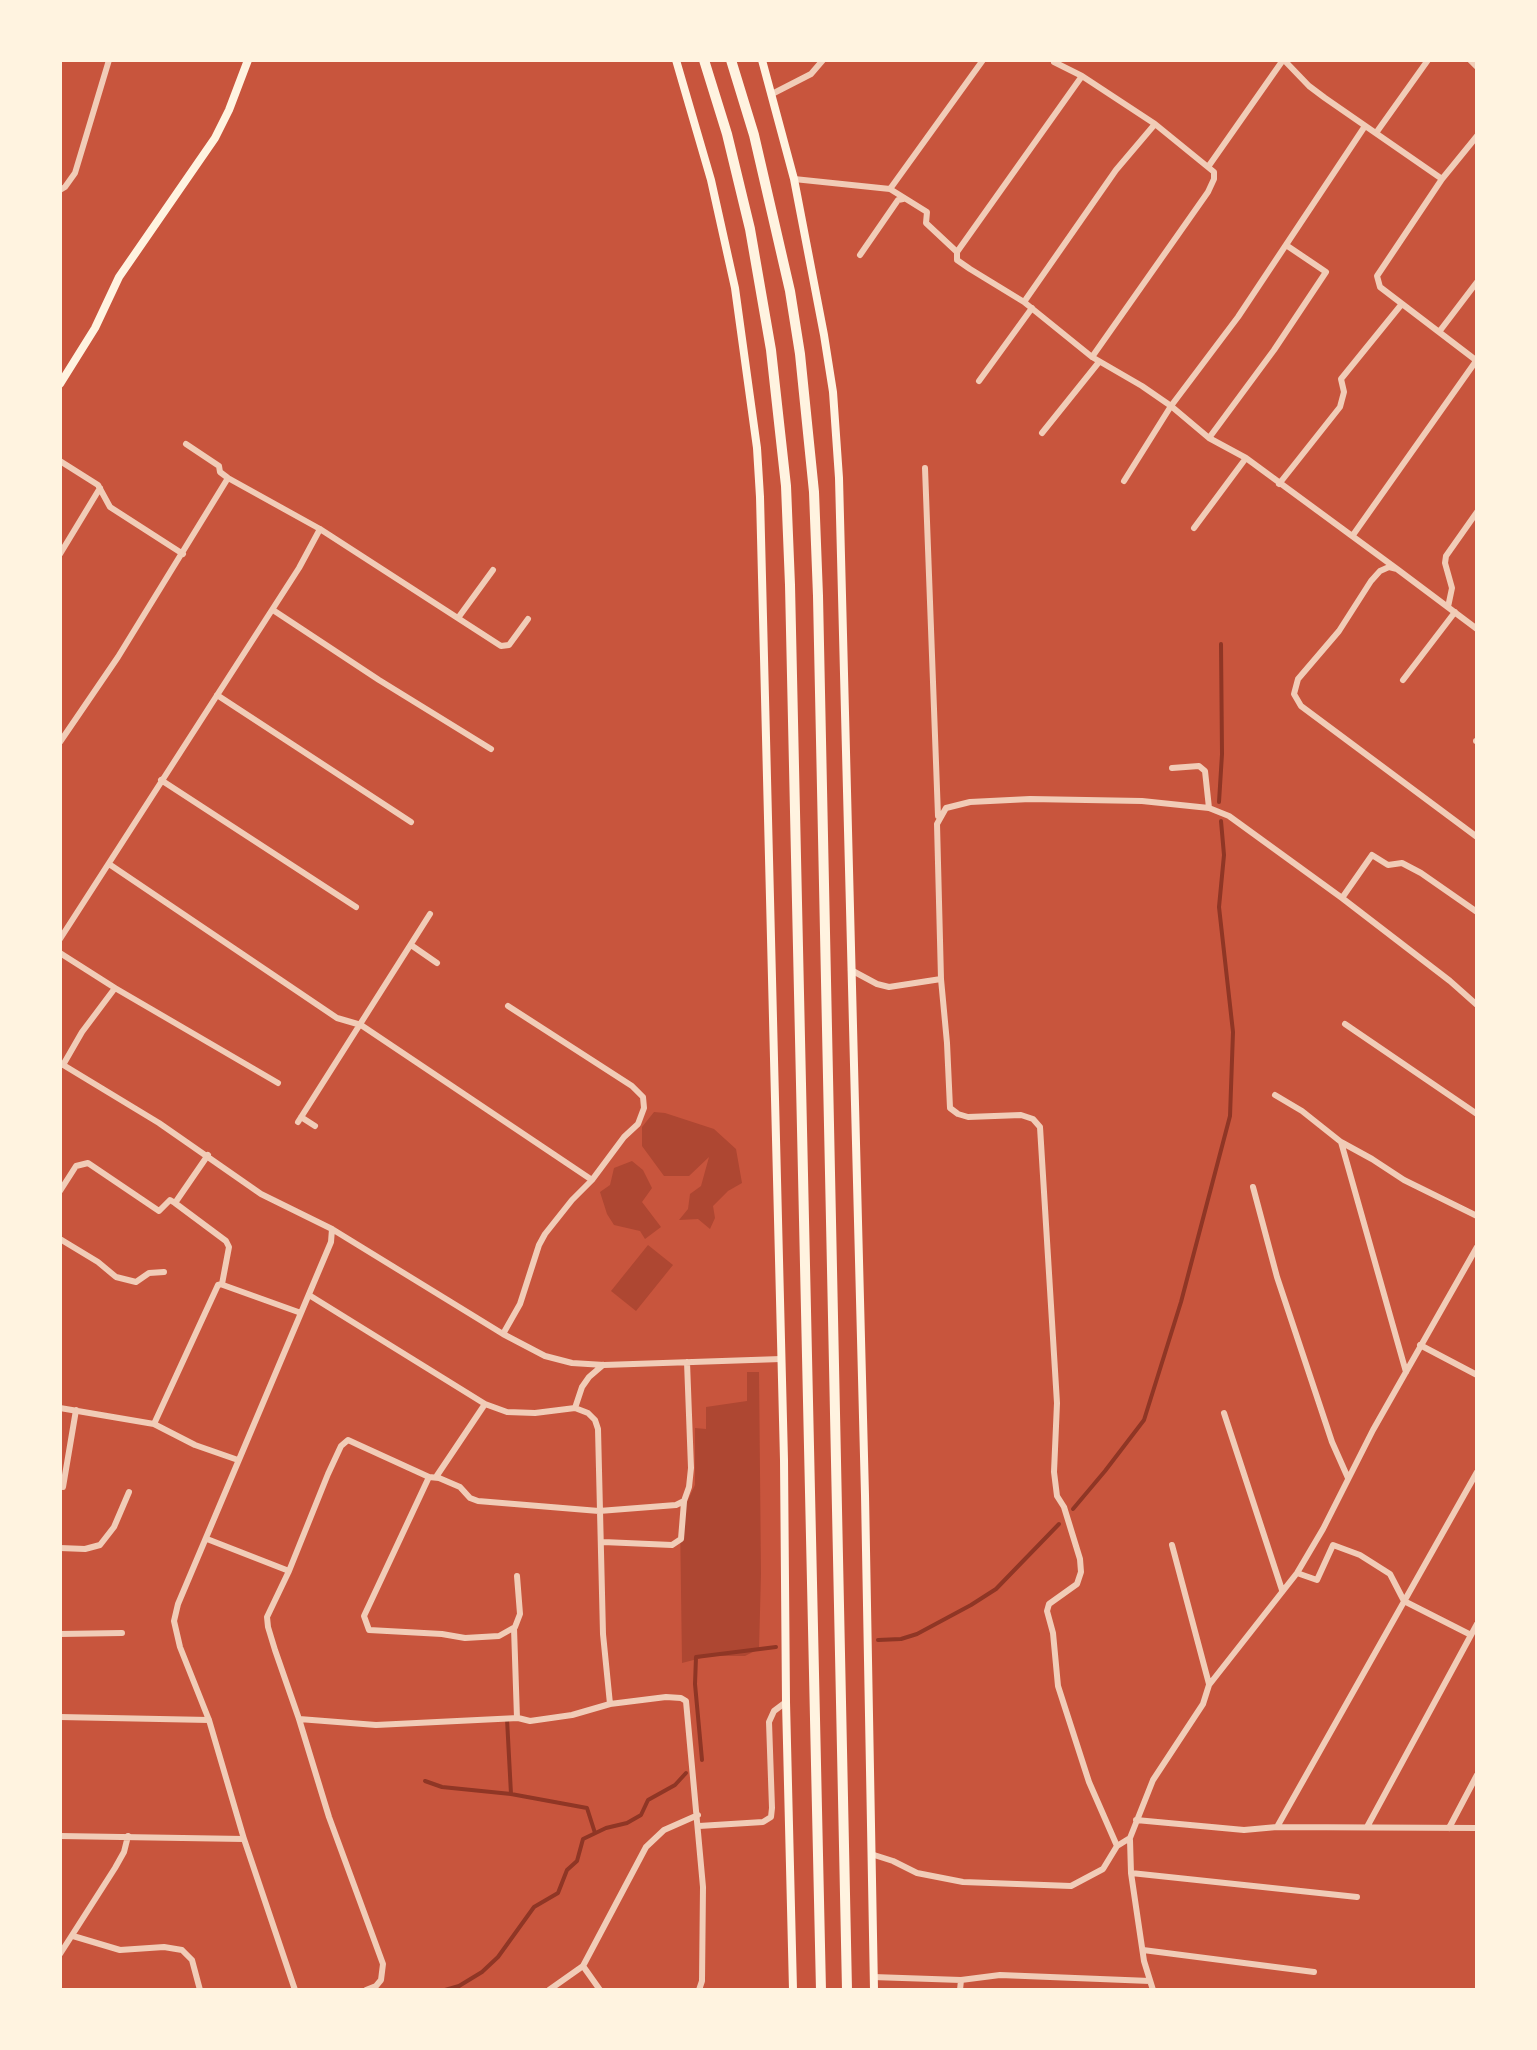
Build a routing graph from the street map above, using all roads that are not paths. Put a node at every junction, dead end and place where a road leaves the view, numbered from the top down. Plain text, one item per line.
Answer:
1 (109, 60) edge
2 (248, 60) edge
3 (676, 60) edge
4 (704, 60) edge
5 (732, 60) edge
6 (762, 60) edge
7 (823, 60) edge
8 (983, 60) edge
9 (1283, 60) edge
10 (1428, 60) edge
11 (1470, 60) edge
12 (1054, 61) edge
13 (1477, 66) edge
14 (1082, 76) junction
15 (772, 94) junction
16 (1154, 124) junction
17 (1366, 126) junction
18 (1376, 133) junction
19 (1477, 136) edge
20 (1208, 167) junction
21 (794, 179) junction
22 (1442, 179) junction
23 (890, 188) junction
24 (60, 190) edge
25 (904, 198) junction
26 (1286, 245) junction
27 (957, 252) junction
28 (860, 255) dead end
29 (1477, 282) edge
30 (1401, 304) junction
31 (1028, 305) junction
32 (1439, 332) junction
33 (1096, 360) junction
34 (1476, 361) edge
35 (979, 381) dead end
36 (60, 384) edge
37 (1171, 406) junction
38 (1042, 433) dead end
39 (1209, 438) junction
40 (186, 444) dead end
41 (1246, 458) junction
42 (60, 461) edge
43 (925, 468) dead end
44 (228, 478) junction
45 (1124, 481) dead end
46 (1279, 484) junction
47 (100, 488) junction
48 (1477, 512) edge
49 (1194, 528) dead end
50 (320, 530) junction
51 (1352, 536) junction
52 (60, 554) edge
53 (183, 554) junction
54 (1397, 568) junction
55 (493, 570) dead end
56 (273, 610) junction
57 (1451, 610) junction
58 (458, 618) junction
59 (528, 619) dead end
60 (1477, 629) edge
61 (1404, 680) dead end
62 (217, 695) junction
63 (60, 742) edge
64 (491, 749) dead end
65 (1172, 768) dead end
66 (161, 780) junction
67 (1209, 808) junction
68 (938, 818) junction
69 (411, 822) dead end
70 (1477, 838) edge
71 (109, 864) junction
72 (1342, 898) junction
73 (356, 907) dead end
74 (1477, 912) edge
75 (430, 914) dead end
76 (60, 938) edge
77 (412, 945) junction
78 (60, 954) edge
79 (437, 962) dead end
80 (851, 970) junction
81 (941, 978) junction
82 (115, 988) junction
83 (1477, 1005) edge
84 (508, 1006) dead end
85 (1345, 1024) dead end
86 (361, 1025) junction
87 (61, 1064) edge
88 (278, 1082) dead end
89 (1275, 1095) dead end
90 (1477, 1114) edge
91 (315, 1126) dead end
92 (1340, 1142) junction
93 (208, 1155) junction
94 (592, 1180) junction
95 (1253, 1187) dead end
96 (60, 1191) edge
97 (175, 1203) junction
98 (1477, 1216) edge
99 (332, 1230) junction
100 (60, 1239) edge
101 (1477, 1247) edge
102 (164, 1272) dead end
103 (222, 1284) junction
104 (309, 1295) junction
105 (302, 1313) junction
106 (504, 1334) junction
107 (1420, 1345) junction
108 (781, 1359) junction
109 (687, 1362) junction
110 (604, 1364) junction
111 (1406, 1372) junction
112 (1477, 1374) edge
113 (485, 1404) junction
114 (60, 1408) edge
115 (575, 1408) junction
116 (76, 1410) junction
117 (1224, 1413) dead end
118 (154, 1424) junction
119 (238, 1460) junction
120 (1477, 1472) edge
121 (432, 1477) junction
122 (1348, 1478) junction
123 (63, 1487) dead end
124 (129, 1492) dead end
125 (684, 1501) junction
126 (599, 1511) junction
127 (206, 1539) junction
128 (602, 1542) junction
129 (1172, 1545) dead end
130 (60, 1548) edge
131 (289, 1571) junction
132 (1297, 1572) junction
133 (517, 1576) dead end
134 (1282, 1590) junction
135 (1404, 1601) junction
136 (1477, 1624) edge
137 (514, 1628) junction
138 (122, 1633) dead end
139 (60, 1634) edge
140 (1471, 1636) junction
141 (1209, 1685) junction
142 (786, 1702) junction
143 (610, 1704) junction
144 (60, 1717) edge
145 (517, 1718) junction
146 (299, 1719) junction
147 (209, 1720) junction
148 (1477, 1775) edge
149 (698, 1814) junction
150 (1136, 1820) junction
151 (699, 1826) junction
152 (1277, 1827) junction
153 (1367, 1828) junction
154 (1449, 1828) junction
155 (1477, 1828) edge
156 (60, 1836) edge
157 (128, 1836) junction
158 (1130, 1838) junction
159 (244, 1839) junction
160 (1117, 1846) junction
161 (871, 1854) junction
162 (1131, 1873) junction
163 (1357, 1898) dead end
164 (73, 1936) junction
165 (1143, 1950) junction
166 (60, 1954) edge
167 (583, 1966) junction
168 (1314, 1972) dead end
169 (873, 1977) junction
170 (961, 1980) junction
171 (1152, 1986) edge
172 (200, 1990) edge
173 (295, 1990) edge
174 (366, 1990) edge
175 (549, 1990) edge
176 (600, 1990) edge
177 (699, 1990) edge
178 (793, 1990) edge
179 (821, 1990) edge
180 (847, 1990) edge
181 (874, 1990) edge
182 (960, 1990) edge

1 - 24 street
2 - 36 main road
3 - 108 main road
4 - 179 highway
5 - 180 highway
6 - 15 main road
7 - 15 street
8 - 23 street
9 - 17 street
9 - 20 street
10 - 18 street
11 - 13 street
12 - 14 street
14 - 16 street
14 - 27 street
15 - 21 main road
16 - 20 street
16 - 31 street
17 - 18 street
17 - 26 street
18 - 22 street
19 - 22 street
20 - 33 street
21 - 23 street
21 - 80 main road
22 - 30 street
23 - 25 street
25 - 27 street
25 - 28 street
26 - 37 street
26 - 39 street
27 - 31 street
29 - 32 street
30 - 32 street
30 - 46 street
31 - 33 street
31 - 35 street
32 - 34 street
33 - 37 street
33 - 38 street
34 - 51 street
37 - 39 street
37 - 45 street
39 - 41 street
40 - 44 street
41 - 46 street
41 - 49 street
42 - 47 street
43 - 68 street
44 - 50 street
44 - 53 street
46 - 51 street
47 - 52 street
47 - 53 street
48 - 57 street
50 - 56 street
50 - 58 street
51 - 54 street
53 - 63 street
54 - 57 street
54 - 70 street
55 - 58 street
56 - 62 street
56 - 64 street
57 - 60 street
57 - 61 street
58 - 59 street
62 - 66 street
62 - 69 street
65 - 67 street
66 - 71 street
66 - 73 street
67 - 68 street
67 - 72 street
68 - 81 street
71 - 76 street
71 - 86 street
72 - 74 street
72 - 83 street
75 - 77 street
77 - 79 street
77 - 86 street
78 - 82 street
80 - 81 street
80 - 161 main road
81 - 160 street
82 - 87 street
82 - 88 street
84 - 94 street
85 - 90 street
86 - 91 street
86 - 94 street
87 - 93 street
89 - 92 street
92 - 98 street
92 - 111 street
93 - 97 street
93 - 99 street
94 - 106 street
95 - 122 street
96 - 97 street
97 - 103 street
99 - 104 street
99 - 106 street
100 - 102 street
101 - 107 street
103 - 105 street
103 - 118 street
104 - 105 street
104 - 113 street
105 - 119 street
106 - 110 street
107 - 111 street
107 - 112 street
108 - 109 street
108 - 142 main road
109 - 110 street
109 - 125 street
110 - 115 street
111 - 122 street
113 - 115 street
113 - 121 street
114 - 116 street
115 - 126 street
116 - 118 street
116 - 123 street
117 - 134 street
118 - 119 street
119 - 127 street
120 - 135 street
121 - 126 street
121 - 131 street
121 - 137 street
122 - 132 street
124 - 130 street
125 - 126 street
125 - 128 street
126 - 128 street
127 - 131 street
127 - 147 street
128 - 143 street
129 - 141 street
131 - 146 street
132 - 134 street
132 - 135 street
133 - 137 street
134 - 141 street
135 - 140 street
135 - 152 street
136 - 140 street
137 - 145 street
138 - 139 street
140 - 153 street
141 - 150 street
142 - 151 street
142 - 178 main road
143 - 145 street
143 - 149 street
144 - 147 street
145 - 146 street
146 - 174 street
147 - 159 street
148 - 154 street
149 - 151 street
149 - 167 street
150 - 152 street
150 - 158 street
151 - 177 street
152 - 153 street
153 - 154 street
154 - 155 street
156 - 157 street
157 - 159 street
157 - 164 street
158 - 160 street
158 - 162 street
159 - 173 street
160 - 161 street
161 - 169 main road
162 - 163 street
162 - 165 street
164 - 166 street
164 - 172 street
165 - 168 street
165 - 171 street
167 - 175 street
167 - 176 street
169 - 170 street
169 - 181 main road
170 - 171 street
170 - 182 street

